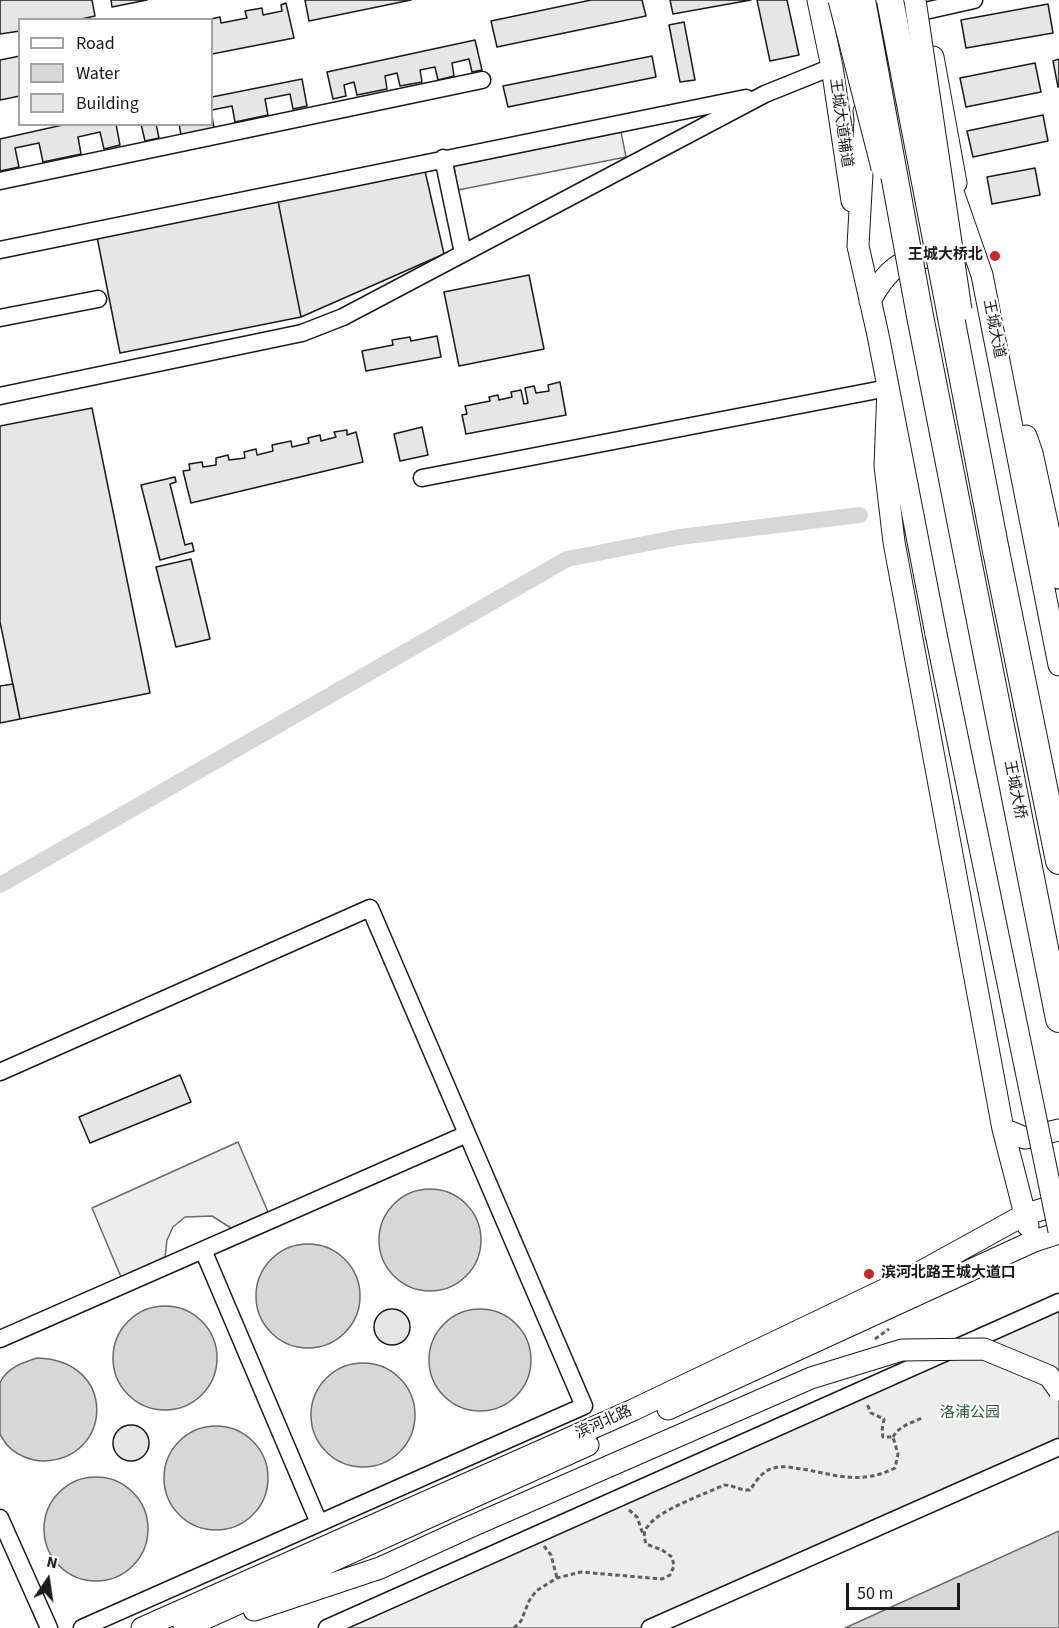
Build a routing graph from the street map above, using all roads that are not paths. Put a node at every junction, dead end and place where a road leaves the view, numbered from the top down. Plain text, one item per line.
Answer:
1 (818, 0) edge
2 (842, 0) edge
3 (862, 0) edge
4 (890, 0) edge
5 (902, 0) edge
6 (974, 0) edge
7 (920, 3) edge
8 (832, 68) junction
9 (482, 80) dead end
10 (765, 94) junction
11 (443, 158) junction
12 (0, 182) edge
13 (962, 216) junction
14 (858, 246) junction
15 (0, 250) edge
16 (463, 253) junction
17 (982, 275) junction
18 (98, 298) dead end
19 (870, 301) junction
20 (920, 316) junction
21 (0, 318) edge
22 (996, 345) junction
23 (888, 388) junction
24 (0, 396) edge
25 (422, 478) dead end
26 (996, 551) junction
27 (1059, 578) edge
28 (1059, 665) edge
29 (1059, 861) edge
30 (1059, 1019) edge
31 (0, 1072) edge
32 (1003, 1129) junction
33 (1059, 1130) edge
34 (467, 1134) junction
35 (1059, 1204) edge
36 (1024, 1215) junction
37 (1059, 1232) edge
38 (1034, 1241) junction
39 (203, 1250) junction
40 (1059, 1302) edge
41 (0, 1339) edge
42 (1059, 1390) edge
43 (1059, 1447) edge
44 (0, 1518) edge
45 (319, 1523) junction
46 (49, 1628) edge
47 (82, 1628) edge
48 (142, 1628) edge
49 (184, 1628) edge
50 (200, 1628) edge
51 (327, 1628) edge
52 (650, 1628) edge

1 - 8 main road, 王城大道辅道
2 - 8 main road
2 - 14 main road
2 - 20 main road, bridge
3 - 20 highway, bridge
4 - 26 highway, bridge
5 - 13 main road, 王城大道
6 - 7 street
7 - 13 main road
7 - 26 main road, bridge
8 - 10 street
8 - 14 main road, 王城大道辅道
9 - 12 street
10 - 11 street
10 - 16 street
11 - 15 street
11 - 16 street
13 - 17 main road, 王城大道
14 - 19 main road
16 - 24 street
17 - 19 main road
17 - 22 main road, 王城大道
18 - 21 street
19 - 23 main road
20 - 30 highway, 王城大桥, bridge
22 - 27 main road
22 - 28 main road, 王城大道
23 - 25 street
23 - 32 main road
23 - 37 main road, bridge
26 - 29 highway, 王城大桥
31 - 34 street
32 - 33 main road
32 - 36 main road
34 - 39 street
34 - 45 street
35 - 36 main road, 滨河北路
36 - 38 main road
36 - 48 main road, 滨河北路
37 - 38 main road, 滨河北路
38 - 49 main road, 滨河北路
39 - 41 street
39 - 45 street
40 - 51 street
42 - 50 main road, bridge
43 - 52 street
44 - 46 street
45 - 47 street

